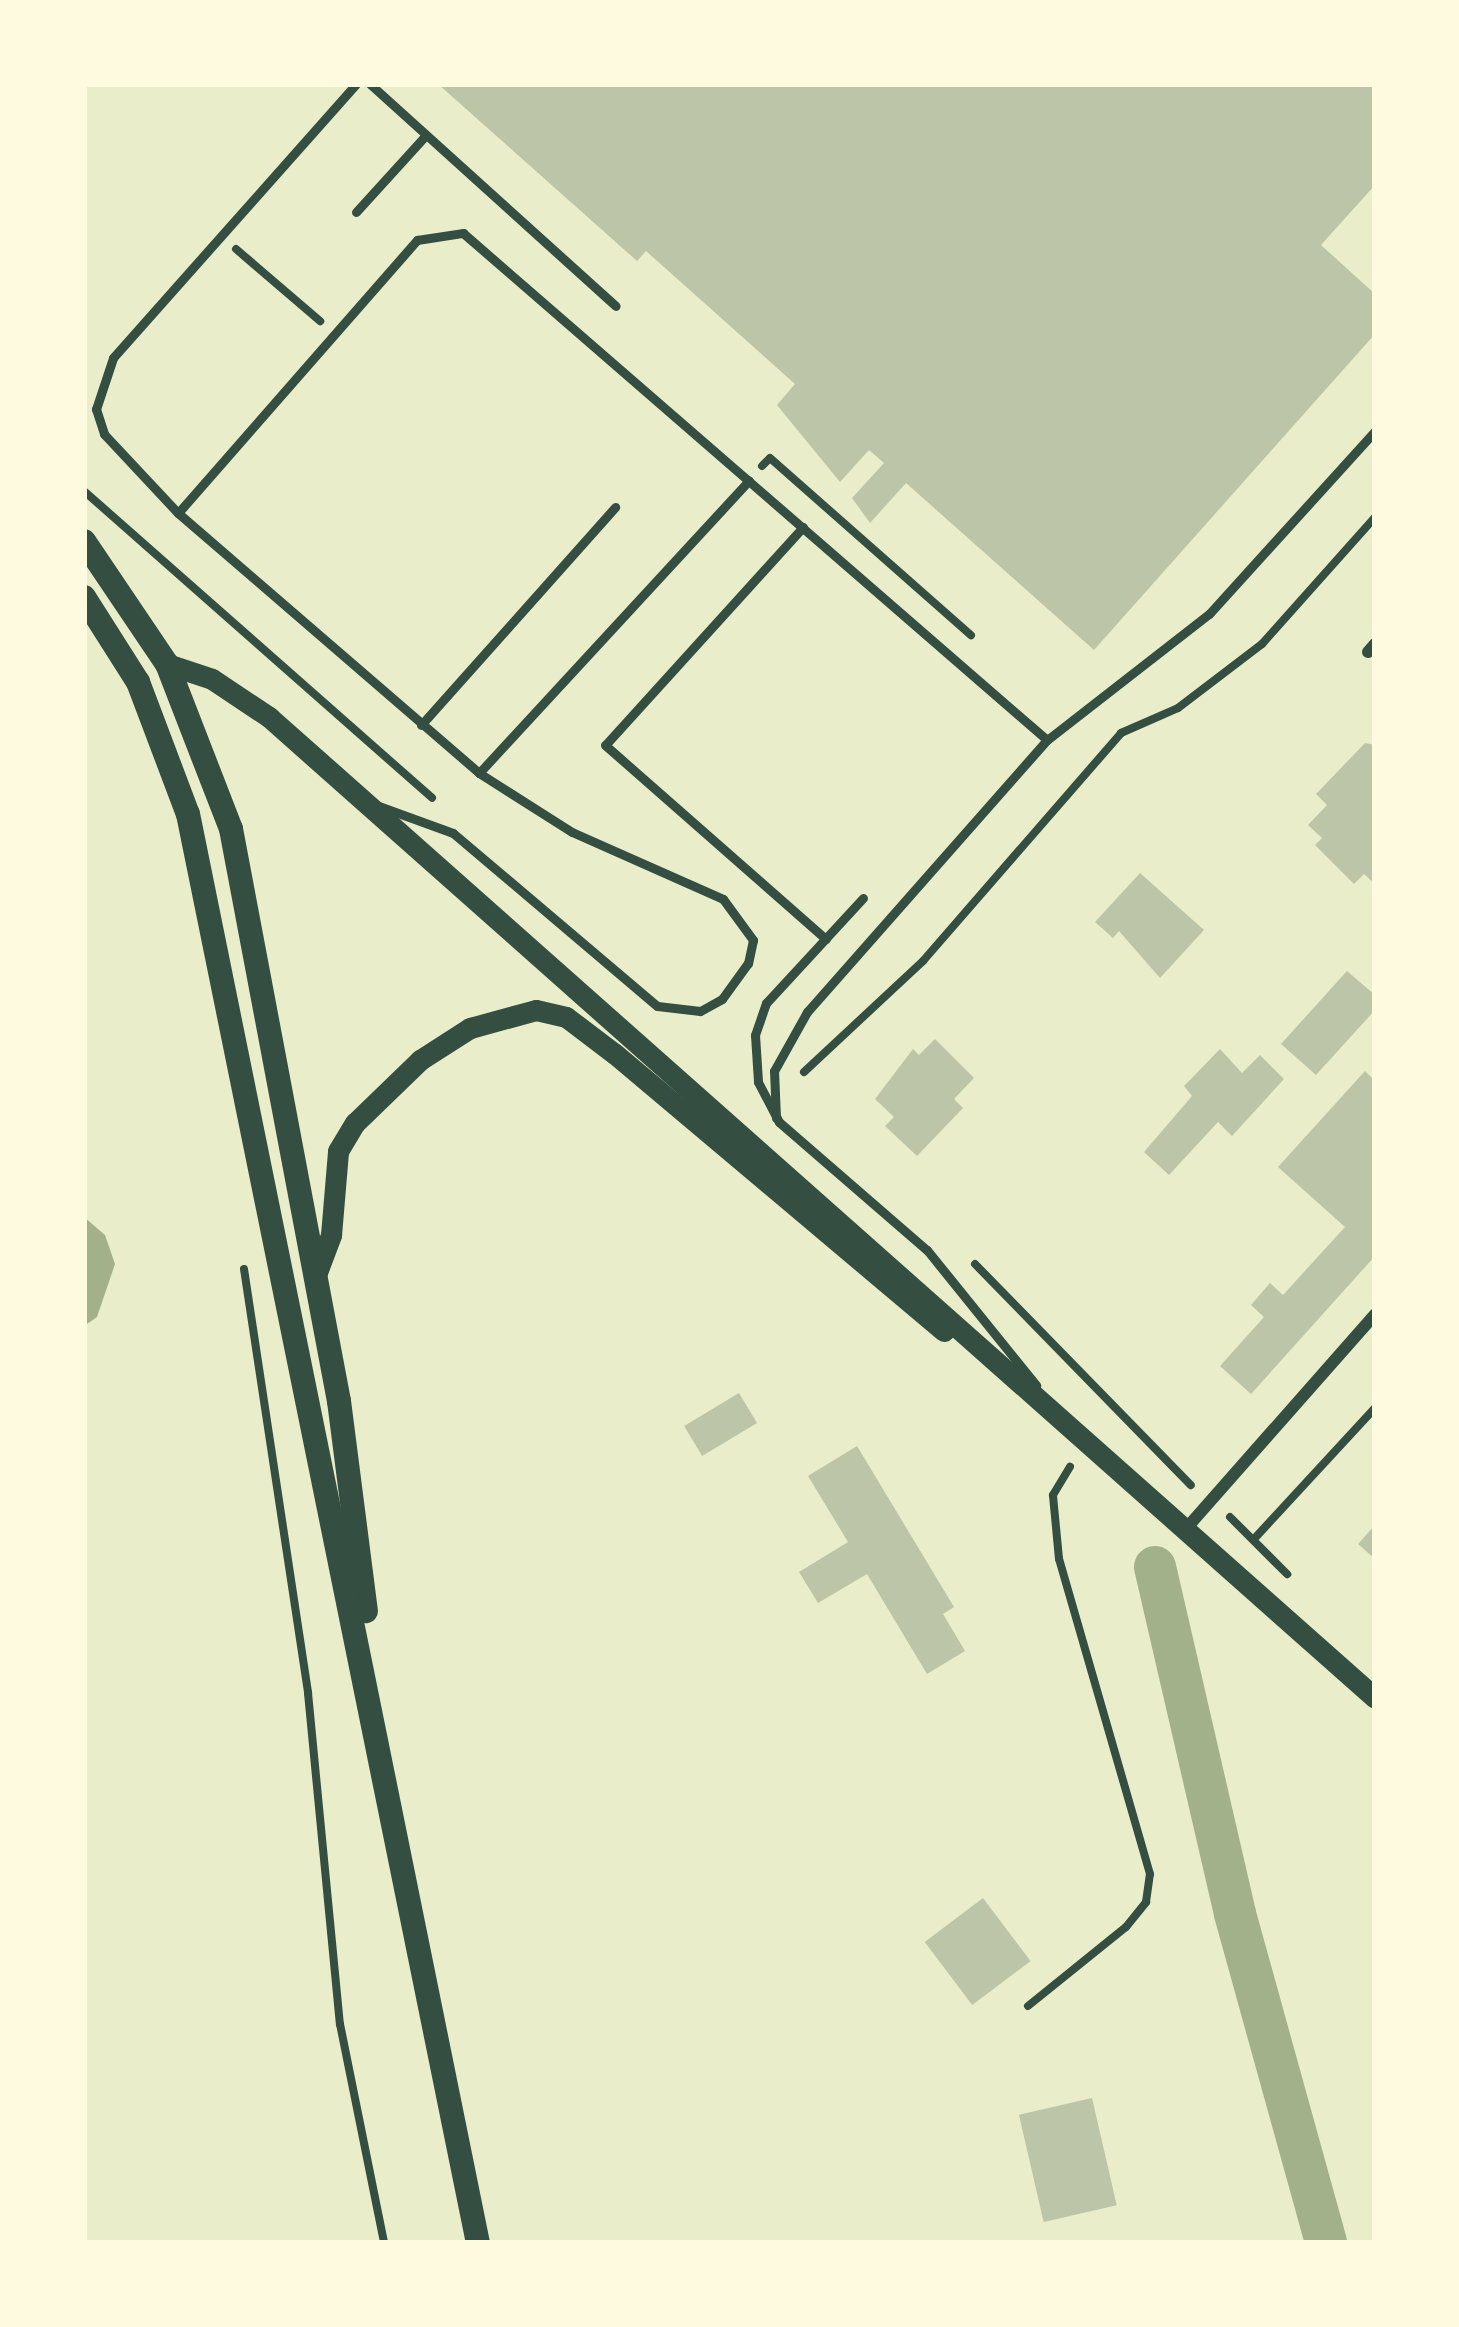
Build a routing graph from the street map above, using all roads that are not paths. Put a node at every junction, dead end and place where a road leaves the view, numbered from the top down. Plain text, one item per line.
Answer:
1 (356, 84) edge
2 (370, 84) edge
3 (426, 135) junction
4 (356, 212) dead end
5 (616, 306) dead end
6 (1375, 431) edge
7 (749, 480) junction
8 (615, 507) dead end
9 (178, 513) junction
10 (803, 527) junction
11 (84, 541) edge
12 (84, 597) edge
13 (167, 664) junction
14 (421, 725) junction
15 (1047, 740) junction
16 (479, 772) junction
17 (365, 803) junction
18 (863, 898) dead end
19 (826, 939) junction
20 (776, 1118) junction
21 (316, 1275) junction
22 (1375, 1314) edge
23 (1066, 1429) junction
24 (1183, 1532) junction
25 (1375, 1698) edge
26 (382, 1742) junction
27 (478, 2243) edge

1 - 9 lane
2 - 3 lane
3 - 4 lane
3 - 5 lane
6 - 15 lane
7 - 9 lane
7 - 10 lane
7 - 16 lane
8 - 14 lane
9 - 14 lane
10 - 15 lane
10 - 19 lane
11 - 13 main road
12 - 26 main road
13 - 17 street
13 - 21 main road
14 - 16 lane
15 - 20 lane
16 - 17 lane
17 - 23 street
18 - 19 lane
19 - 20 lane
20 - 23 lane
21 - 23 street
21 - 26 main road
22 - 24 street
23 - 24 street
24 - 25 street
26 - 27 main road

